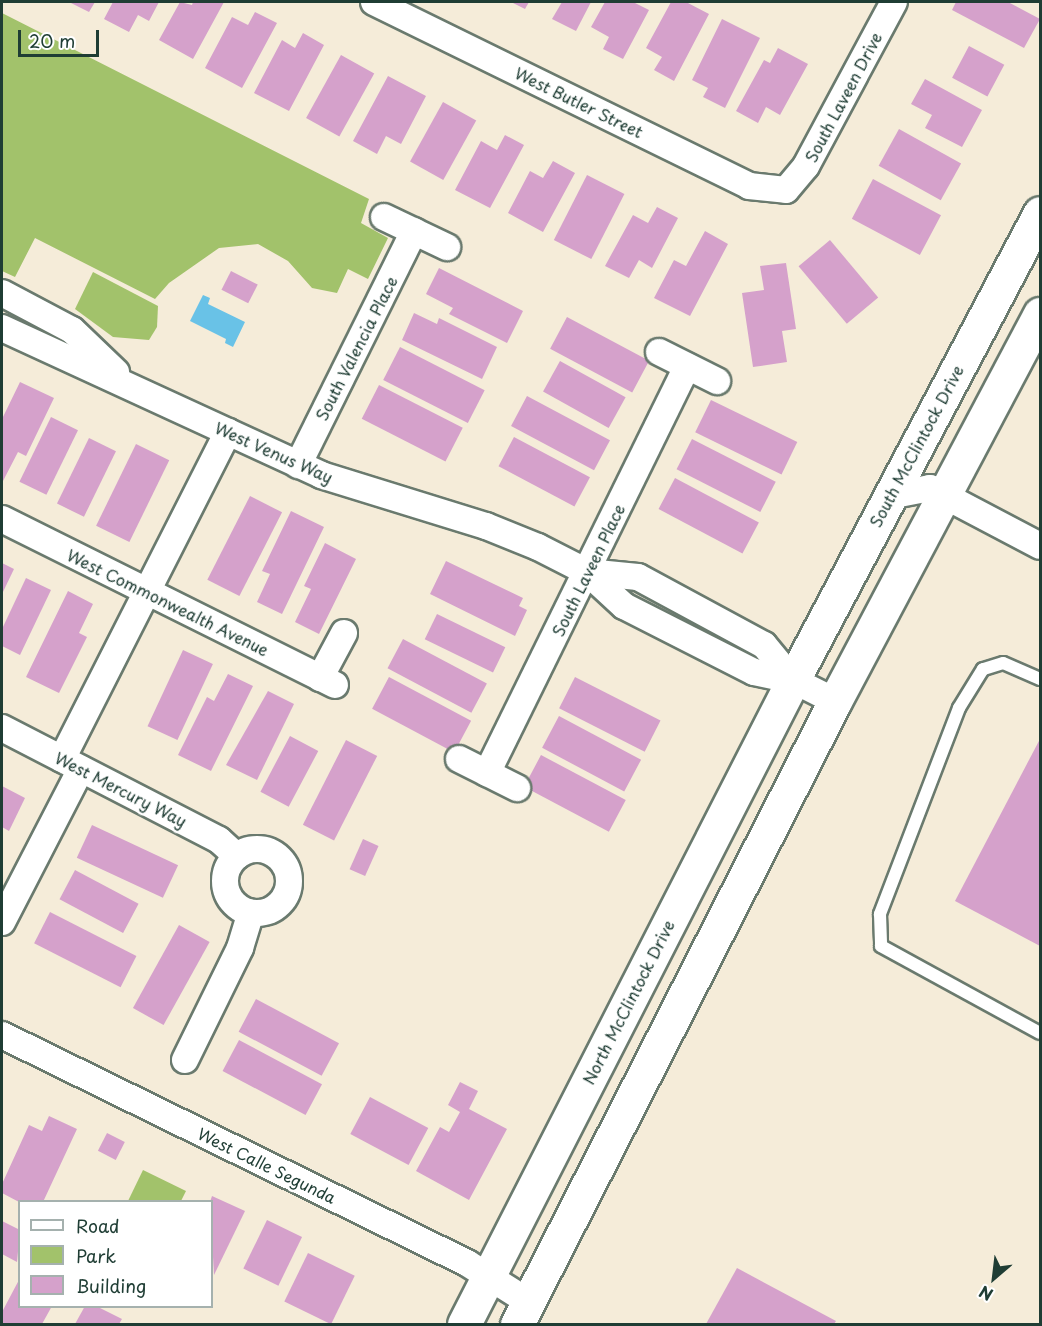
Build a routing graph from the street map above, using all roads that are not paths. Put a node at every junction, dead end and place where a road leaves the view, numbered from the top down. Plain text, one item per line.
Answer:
1 (375, 2) edge
2 (894, 2) edge
3 (786, 190) joint
4 (1041, 213) edge
5 (384, 217) dead end
6 (414, 231) junction
7 (447, 247) dead end
8 (2, 292) edge
9 (1041, 314) edge
10 (2, 327) edge
11 (659, 352) dead end
12 (687, 366) junction
13 (717, 381) dead end
14 (130, 385) junction
15 (228, 432) junction
16 (298, 465) junction
17 (945, 494) junction
18 (889, 496) junction
19 (2, 519) edge
20 (1041, 546) edge
21 (588, 572) junction
22 (663, 590) junction
23 (148, 592) junction
24 (648, 619) junction
25 (344, 633) dead end
26 (1041, 679) edge
27 (793, 680) junction
28 (835, 701) junction
29 (2, 728) edge
30 (459, 759) dead end
31 (72, 764) junction
32 (487, 773) junction
33 (517, 788) dead end
34 (237, 856) junction
35 (251, 913) junction
36 (2, 921) edge
37 (1041, 1034) edge
38 (2, 1035) edge
39 (185, 1060) dead end
40 (489, 1274) junction
41 (523, 1313) edge
42 (464, 1324) edge

1 - 3 street, West Butler Street
2 - 3 street, South Laveen Drive
4 - 18 main road, South McClintock Drive
5 - 6 street
6 - 7 street
6 - 16 street, South Valencia Place
8 - 14 street
9 - 17 main road
10 - 14 street, West Venus Way
11 - 12 street
12 - 13 street
12 - 21 street, South Laveen Place
14 - 15 street, West Venus Way
15 - 16 street, West Venus Way
15 - 23 street
16 - 21 street, West Venus Way
17 - 18 street
17 - 20 street
17 - 28 main road
18 - 27 main road, South McClintock Drive
19 - 23 street, West Commonwealth Avenue
21 - 22 street, West Venus Way
21 - 24 street, West Venus Way
21 - 32 street, South Laveen Place
22 - 24 street
22 - 27 street, West Venus Way
23 - 25 street, West Commonwealth Avenue
23 - 31 street
24 - 27 street, West Venus Way
26 - 37 lane
27 - 28 street, West Venus Way
27 - 40 main road, North McClintock Drive
28 - 41 main road
29 - 31 street, West Mercury Way
30 - 32 street
31 - 34 street, West Mercury Way
31 - 36 street
32 - 33 street
34 - 35 street
34 - 35 street
35 - 39 street
38 - 40 street, West Calle Segunda
40 - 41 street, West Calle Segunda
40 - 42 main road, North McClintock Drive

